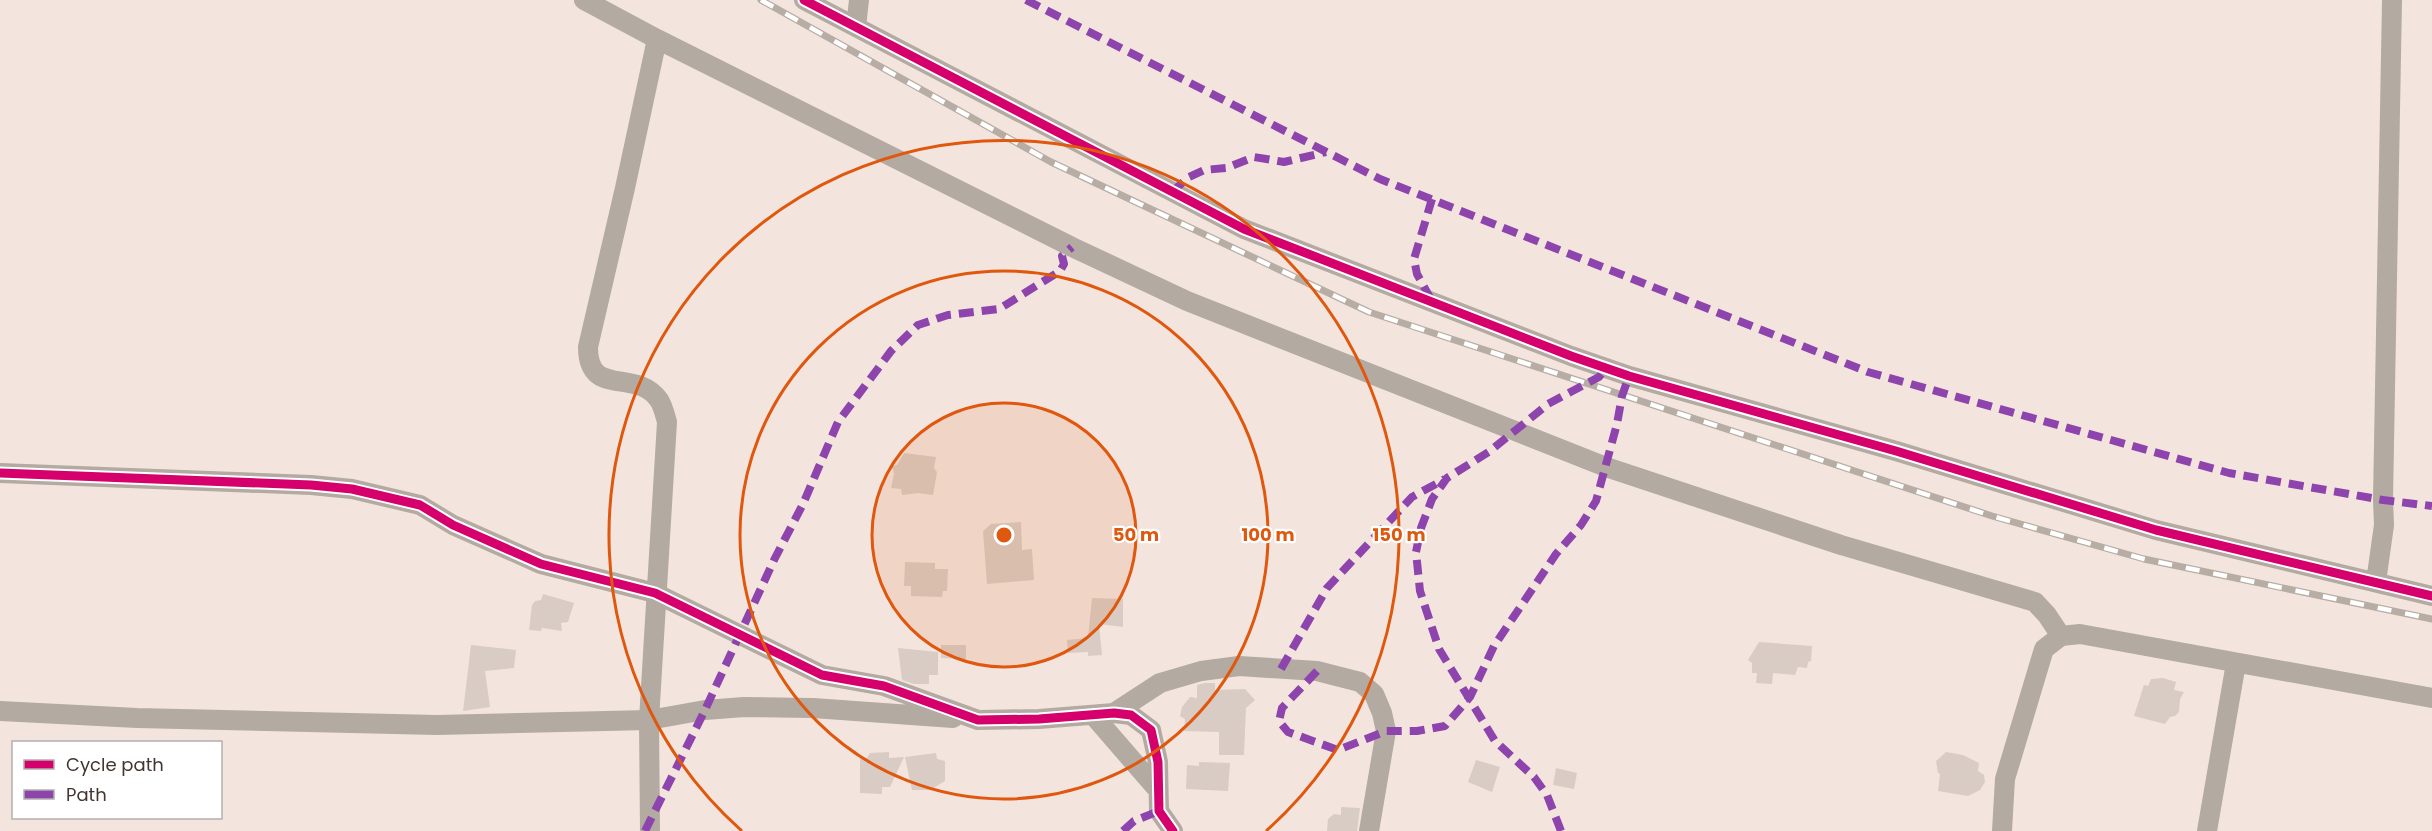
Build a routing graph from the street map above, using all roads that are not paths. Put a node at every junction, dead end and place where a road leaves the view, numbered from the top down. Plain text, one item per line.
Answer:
1 (584, 0) edge
2 (804, 0) edge
3 (859, 0) edge
4 (2392, 0) edge
5 (856, 27) junction
6 (657, 39) junction
7 (0, 473) edge
8 (2376, 582) junction
9 (655, 593) junction
10 (2432, 596) edge
11 (2061, 636) junction
12 (2236, 663) junction
13 (2432, 698) edge
14 (0, 711) edge
15 (1114, 713) junction
16 (1093, 714) junction
17 (649, 720) junction
18 (978, 720) junction
19 (1158, 790) junction
20 (650, 831) edge
21 (1173, 831) edge
22 (1369, 831) edge
23 (2002, 831) edge
24 (2207, 831) edge

1 - 6 street
2 - 5 street
3 - 5 street
4 - 8 street
5 - 8 street
6 - 9 street
6 - 11 street
7 - 9 street
8 - 10 street
9 - 17 street
9 - 18 street
11 - 12 street
11 - 23 street
12 - 13 street
12 - 24 street
14 - 17 street
15 - 16 street
15 - 19 street
15 - 22 street
16 - 18 street
16 - 19 street
17 - 18 street
17 - 20 street
19 - 21 street

